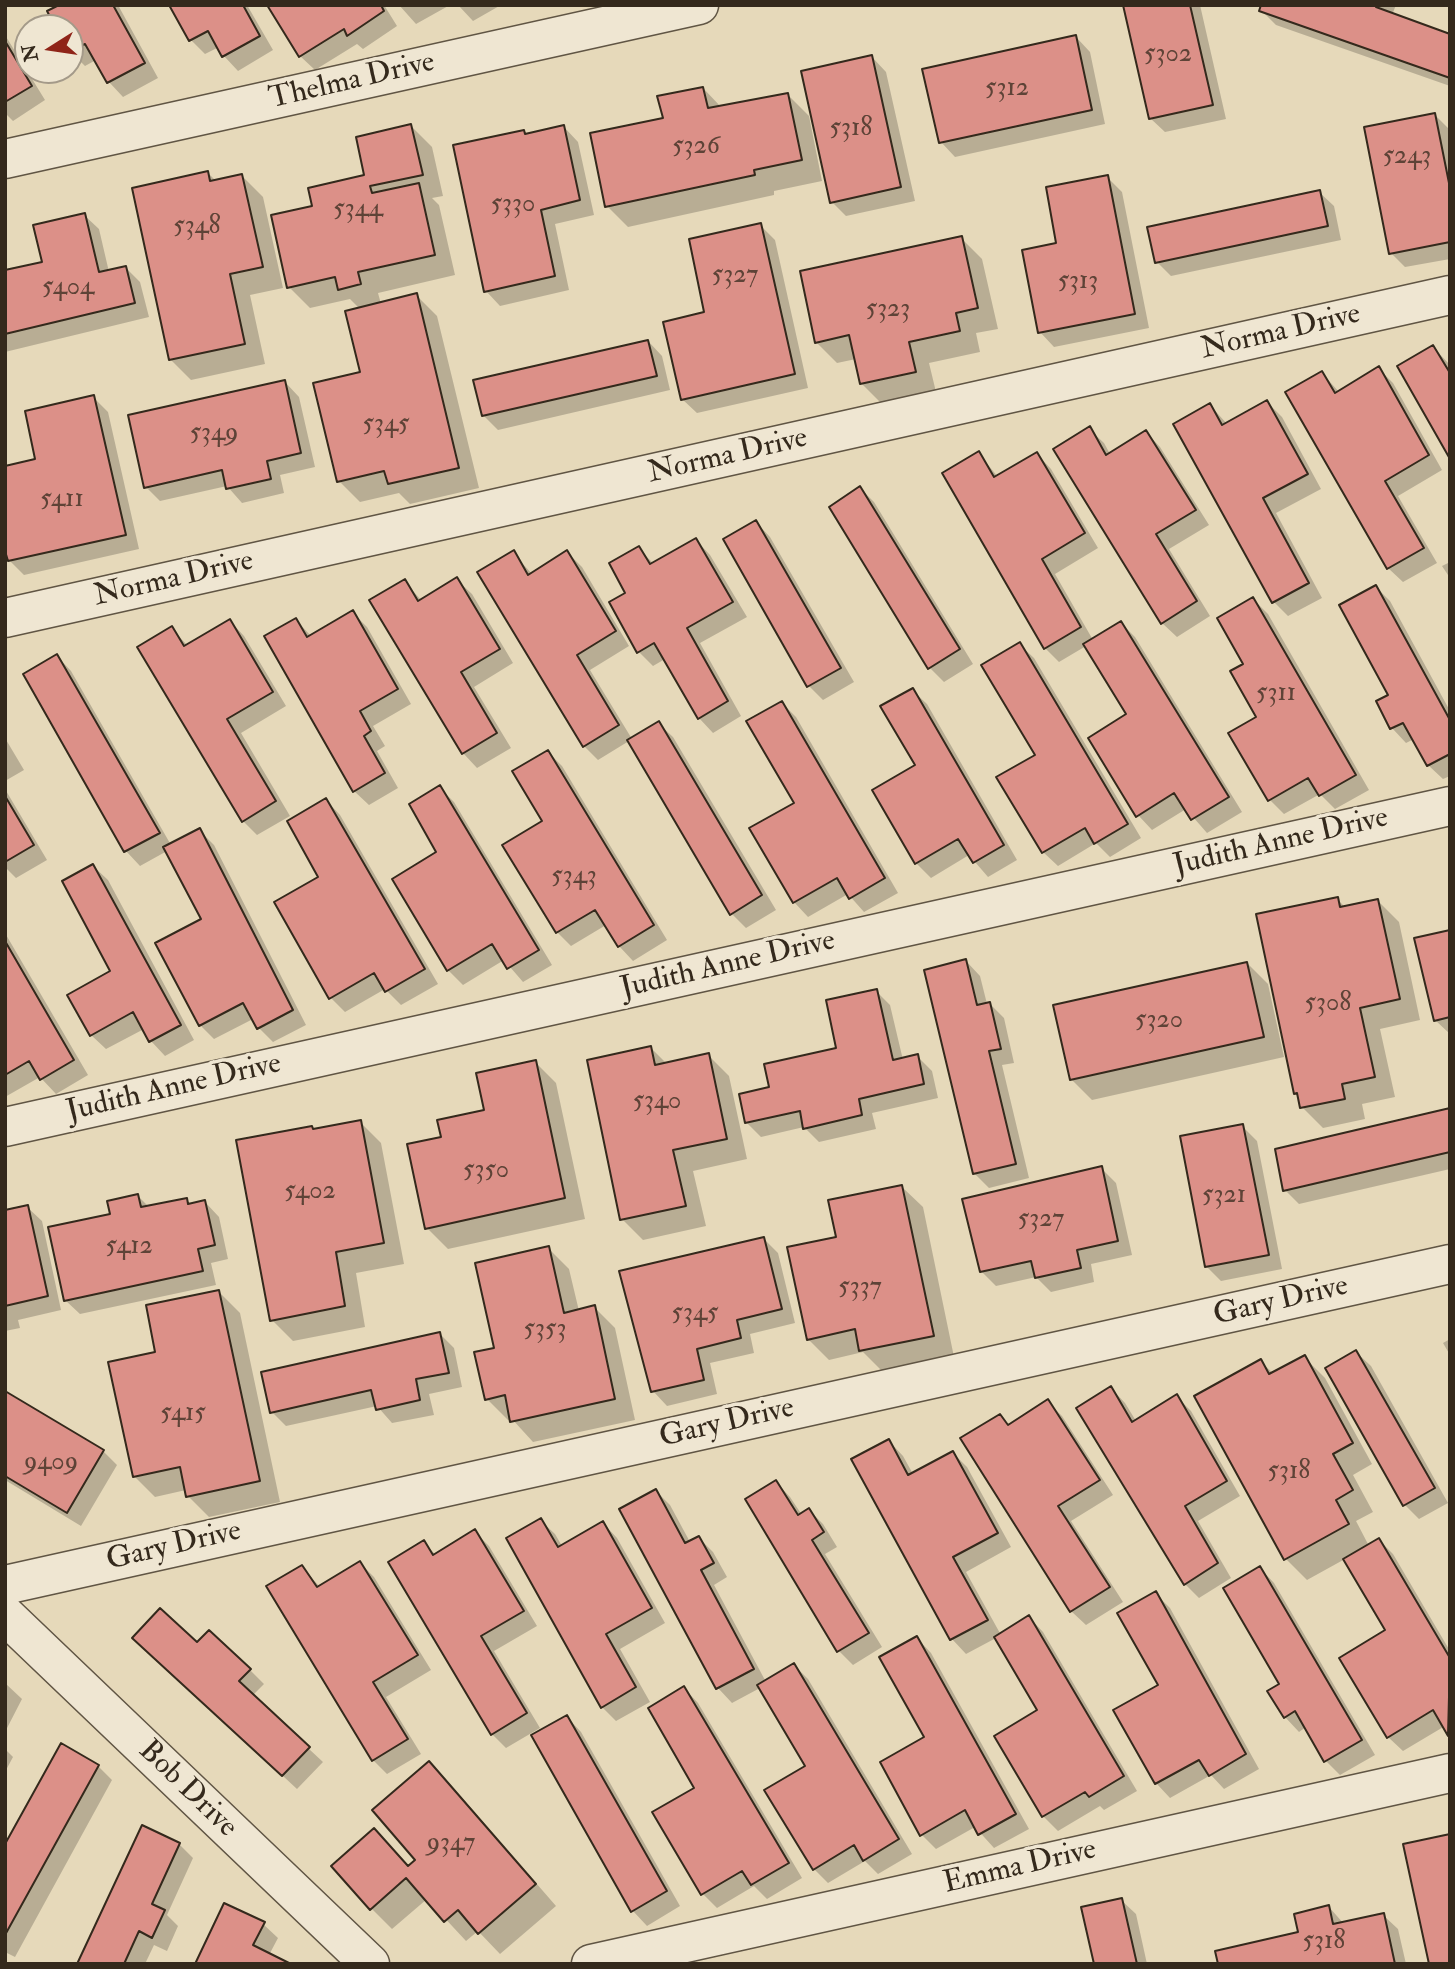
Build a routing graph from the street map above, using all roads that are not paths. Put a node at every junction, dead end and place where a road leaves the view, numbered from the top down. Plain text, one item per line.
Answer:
1 (699, 5) edge
2 (5, 159) edge
3 (1450, 295) edge
4 (5, 618) edge
5 (1450, 806) edge
6 (5, 1127) edge
7 (1450, 1264) edge
8 (5, 1584) edge
9 (5, 1615) edge
10 (1450, 1773) edge
11 (370, 1964) edge
12 (591, 1964) edge

1 - 2 street, Thelma Drive
3 - 4 street, Norma Drive
5 - 6 street, Judith Anne Drive
7 - 8 street, Gary Drive
9 - 11 street, Bob Drive
10 - 12 street, Emma Drive

